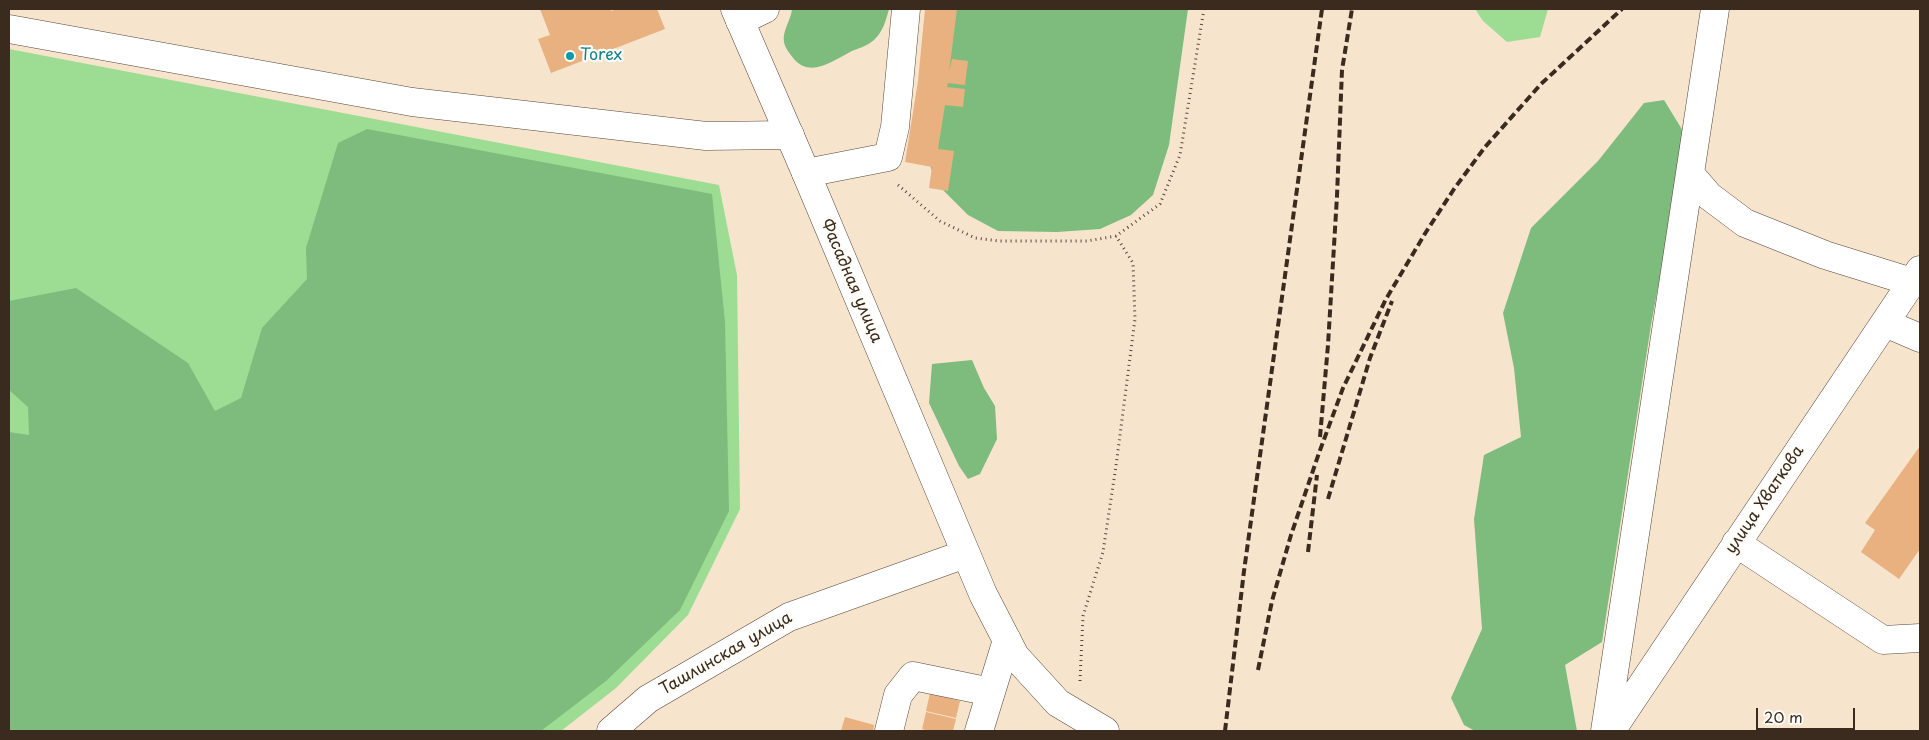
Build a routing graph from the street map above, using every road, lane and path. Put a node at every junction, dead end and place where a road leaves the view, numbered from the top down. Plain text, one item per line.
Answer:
1 (765, 9) edge
2 (906, 9) edge
3 (1204, 9) edge
4 (1715, 9) edge
5 (737, 15) edge
6 (9, 29) edge
7 (790, 135) junction
8 (888, 158) junction
9 (806, 173) junction
10 (1690, 174) junction
11 (1116, 236) junction
12 (1916, 276) edge
13 (1885, 322) junction
14 (1920, 338) edge
15 (1736, 543) junction
16 (965, 554) junction
17 (1920, 638) edge
18 (1006, 640) junction
19 (991, 692) junction
20 (1079, 715) junction
21 (611, 731) edge
22 (889, 731) edge
23 (979, 731) edge
24 (1105, 731) edge
25 (1606, 731) edge
26 (1611, 731) edge

1 - 5 street
2 - 8 street
3 - 11 path
4 - 10 street
5 - 7 street, Фасадная улица
6 - 7 street
7 - 9 street, Фасадная улица
8 - 9 street
8 - 11 path
9 - 16 street, Фасадная улица
10 - 12 street
10 - 25 street
11 - 20 path
12 - 13 street, улица Хваткова
13 - 14 street
13 - 15 street, улица Хваткова
15 - 17 street
15 - 26 street, улица Хваткова
16 - 18 street, Фасадная улица
16 - 21 street, Ташлинская улица
18 - 19 street
18 - 20 street, Фасадная улица
19 - 22 street
19 - 23 street
20 - 24 street, Фасадная улица

